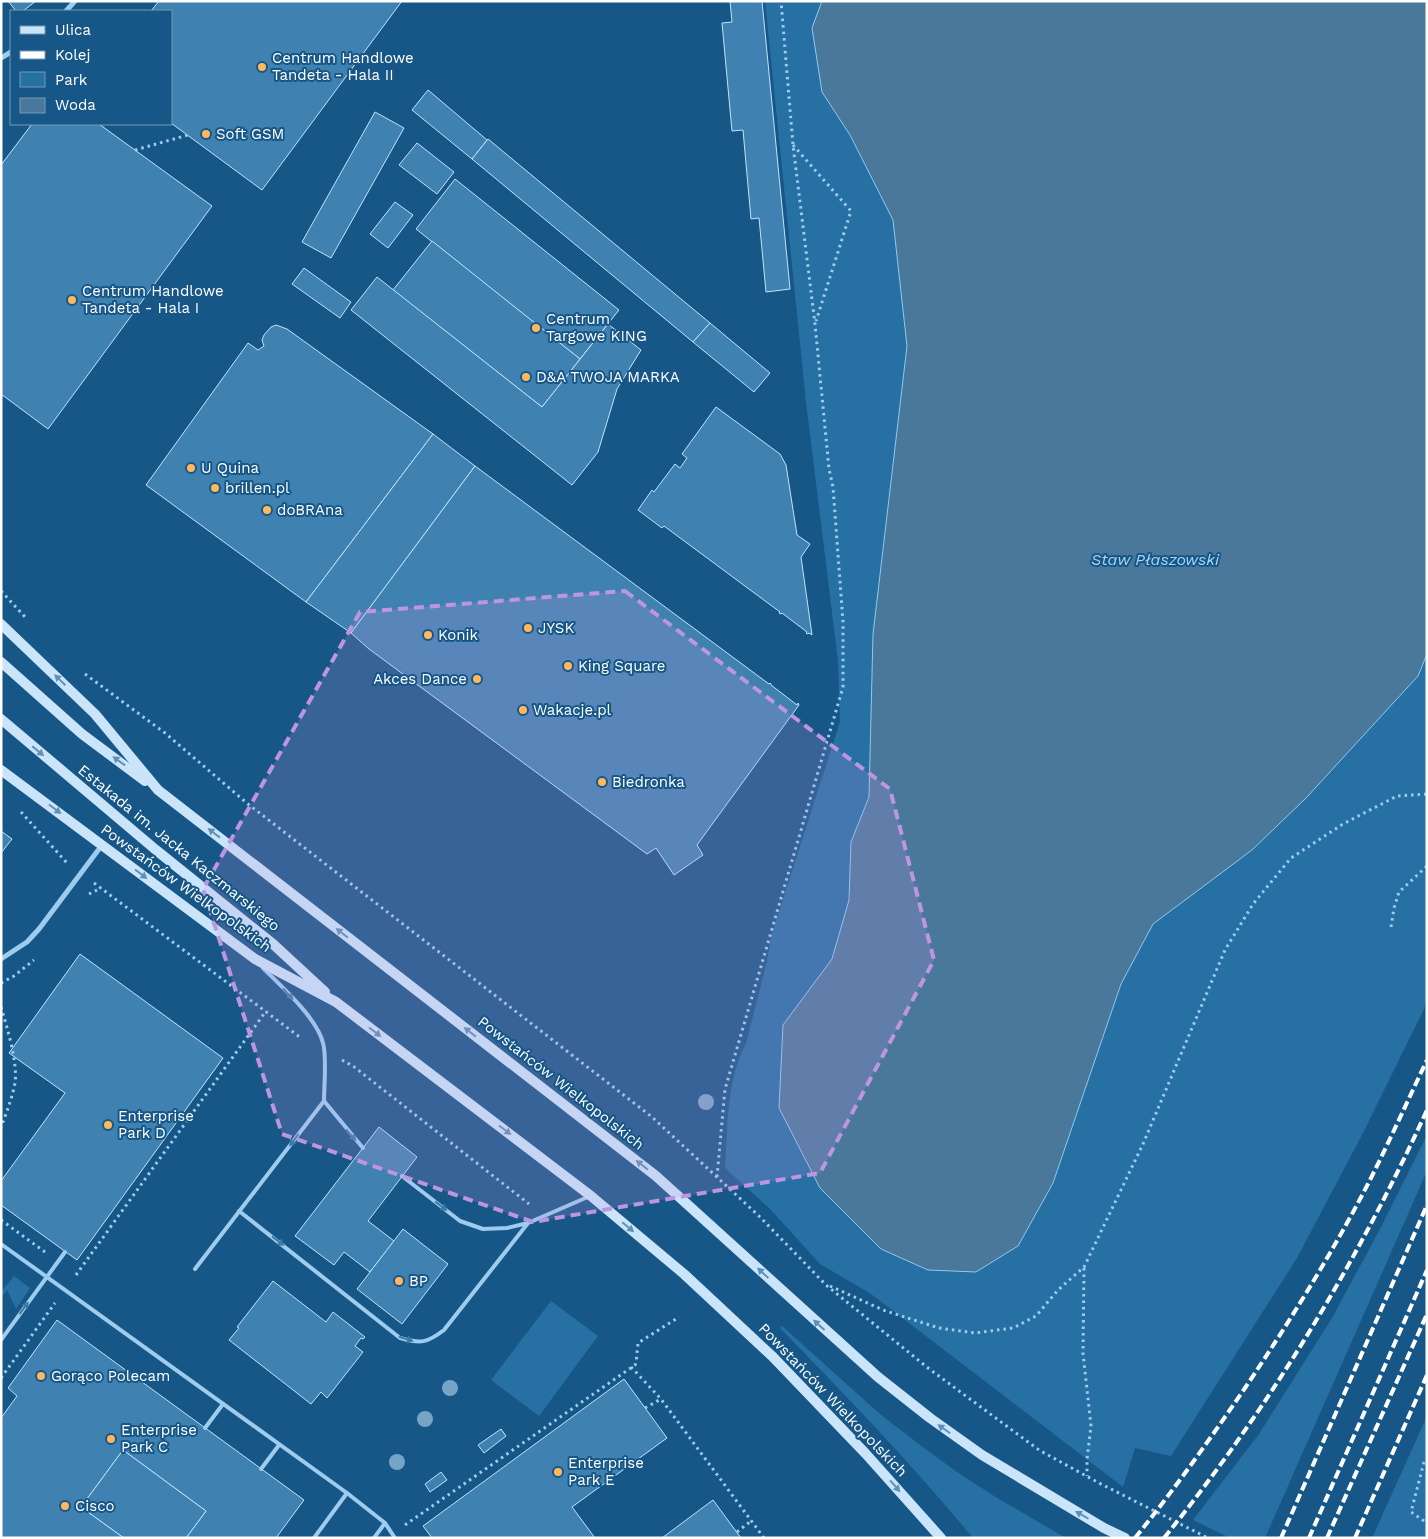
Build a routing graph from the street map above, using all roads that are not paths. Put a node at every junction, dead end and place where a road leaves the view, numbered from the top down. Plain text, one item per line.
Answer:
1 (1, 624) edge
2 (1, 662) edge
3 (1, 719) edge
4 (1, 770) edge
5 (158, 790) junction
6 (102, 845) junction
7 (1, 959) edge
8 (255, 959) junction
9 (336, 1002) junction
10 (324, 1101) junction
11 (363, 1148) dead end
12 (402, 1176) dead end
13 (591, 1196) junction
14 (239, 1211) junction
15 (528, 1223) junction
16 (1, 1244) edge
17 (65, 1252) dead end
18 (195, 1269) dead end
19 (47, 1276) junction
20 (1, 1340) edge
21 (223, 1404) junction
22 (205, 1428) dead end
23 (279, 1445) junction
24 (261, 1469) dead end
25 (347, 1493) junction
26 (385, 1523) junction
27 (314, 1538) edge
28 (374, 1538) edge
29 (396, 1538) edge
30 (940, 1538) edge
31 (1125, 1538) edge

5 -> 1 main road, Powstańców Wielkopolskich
5 -> 2 main road, Estakada im. Jacka Kaczmarskiego
3 -> 9 main road, Estakada im. Jacka Kaczmarskiego
4 -> 6 main road, Powstańców Wielkopolskich
31 -> 5 main road, Powstańców Wielkopolskich
6 - 7 street
6 -> 8 main road, Powstańców Wielkopolskich
8 - 9 main road, Powstańców Wielkopolskich
8 -> 10 lane
9 -> 13 main road, Powstańców Wielkopolskich
10 -> 11 lane
10 -> 14 lane
12 -> 15 lane
13 - 15 lane
13 -> 30 main road, Powstańców Wielkopolskich
14 -> 15 lane
14 - 18 lane
16 - 19 lane
17 - 19 lane
20 -> 19 lane
19 - 21 lane
21 - 22 lane
21 - 23 lane
23 - 24 lane
23 - 25 lane
25 - 26 lane
25 - 27 lane
26 - 28 lane
26 - 29 lane

